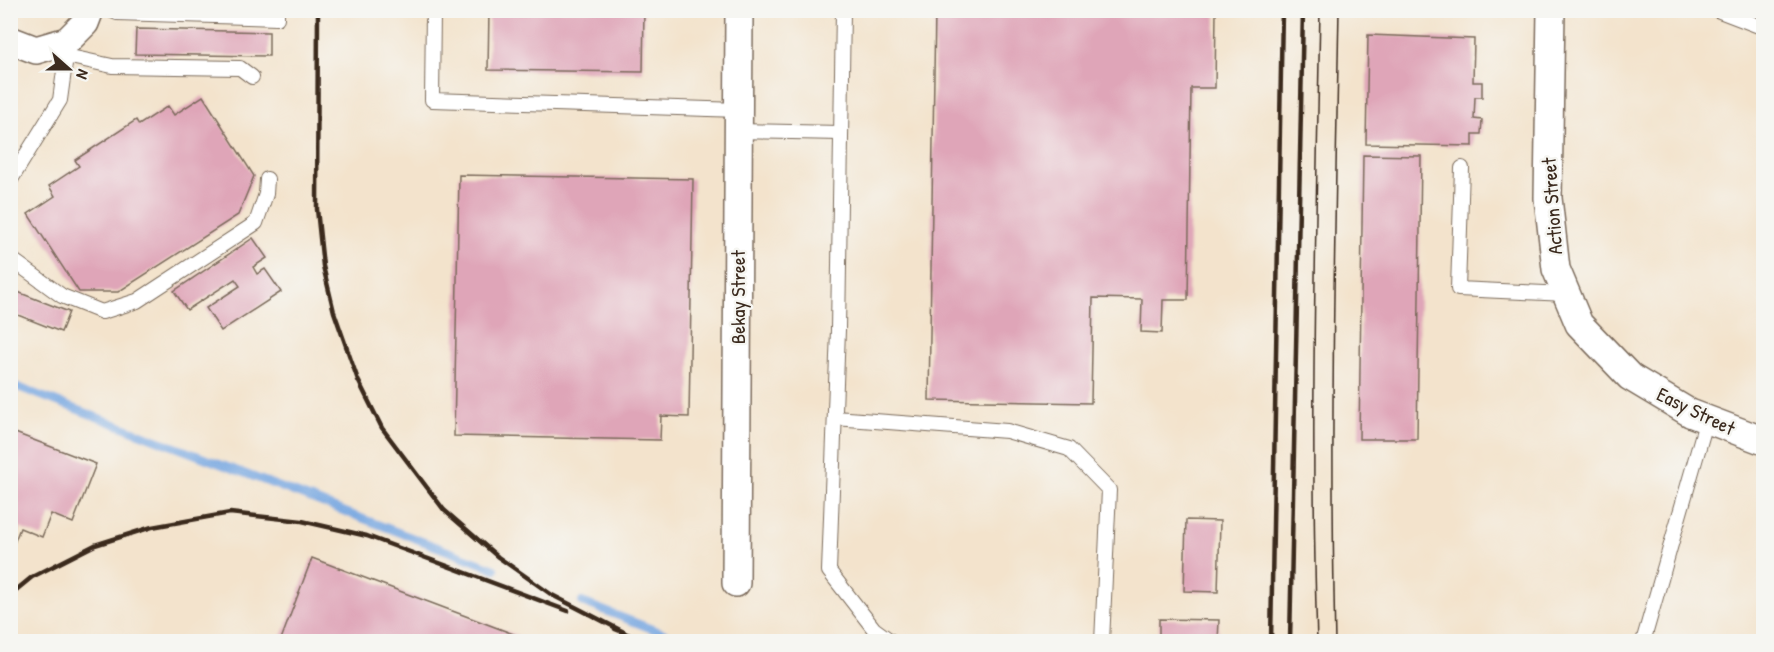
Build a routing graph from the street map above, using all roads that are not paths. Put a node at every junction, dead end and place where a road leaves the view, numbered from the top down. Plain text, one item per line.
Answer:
1 (90, 10) edge
2 (110, 10) edge
3 (278, 10) edge
4 (433, 10) edge
5 (739, 10) edge
6 (843, 10) edge
7 (1551, 10) edge
8 (1717, 10) edge
9 (1764, 28) edge
10 (10, 40) edge
11 (67, 48) junction
12 (252, 77) dead end
13 (739, 121) junction
14 (841, 134) junction
15 (1462, 168) dead end
16 (267, 179) dead end
17 (10, 182) edge
18 (10, 258) edge
19 (1567, 294) junction
20 (1630, 377) joint
21 (835, 418) junction
22 (1707, 419) junction
23 (1764, 441) edge
24 (736, 583) dead end
25 (892, 642) edge
26 (1102, 642) edge
27 (1643, 642) edge

1 - 11 street
2 - 3 lane
4 - 13 lane
5 - 13 street, Bekay Street
6 - 14 lane
7 - 19 street, Action Street
8 - 9 lane
10 - 11 street
11 - 12 lane
11 - 17 lane
13 - 14 lane
13 - 24 street, Bekay Street
14 - 21 lane
15 - 19 lane
16 - 18 lane
19 - 20 street, Action Street
20 - 22 street, Easy Street
21 - 25 lane
21 - 26 lane
22 - 23 street, Easy Street
22 - 27 lane

